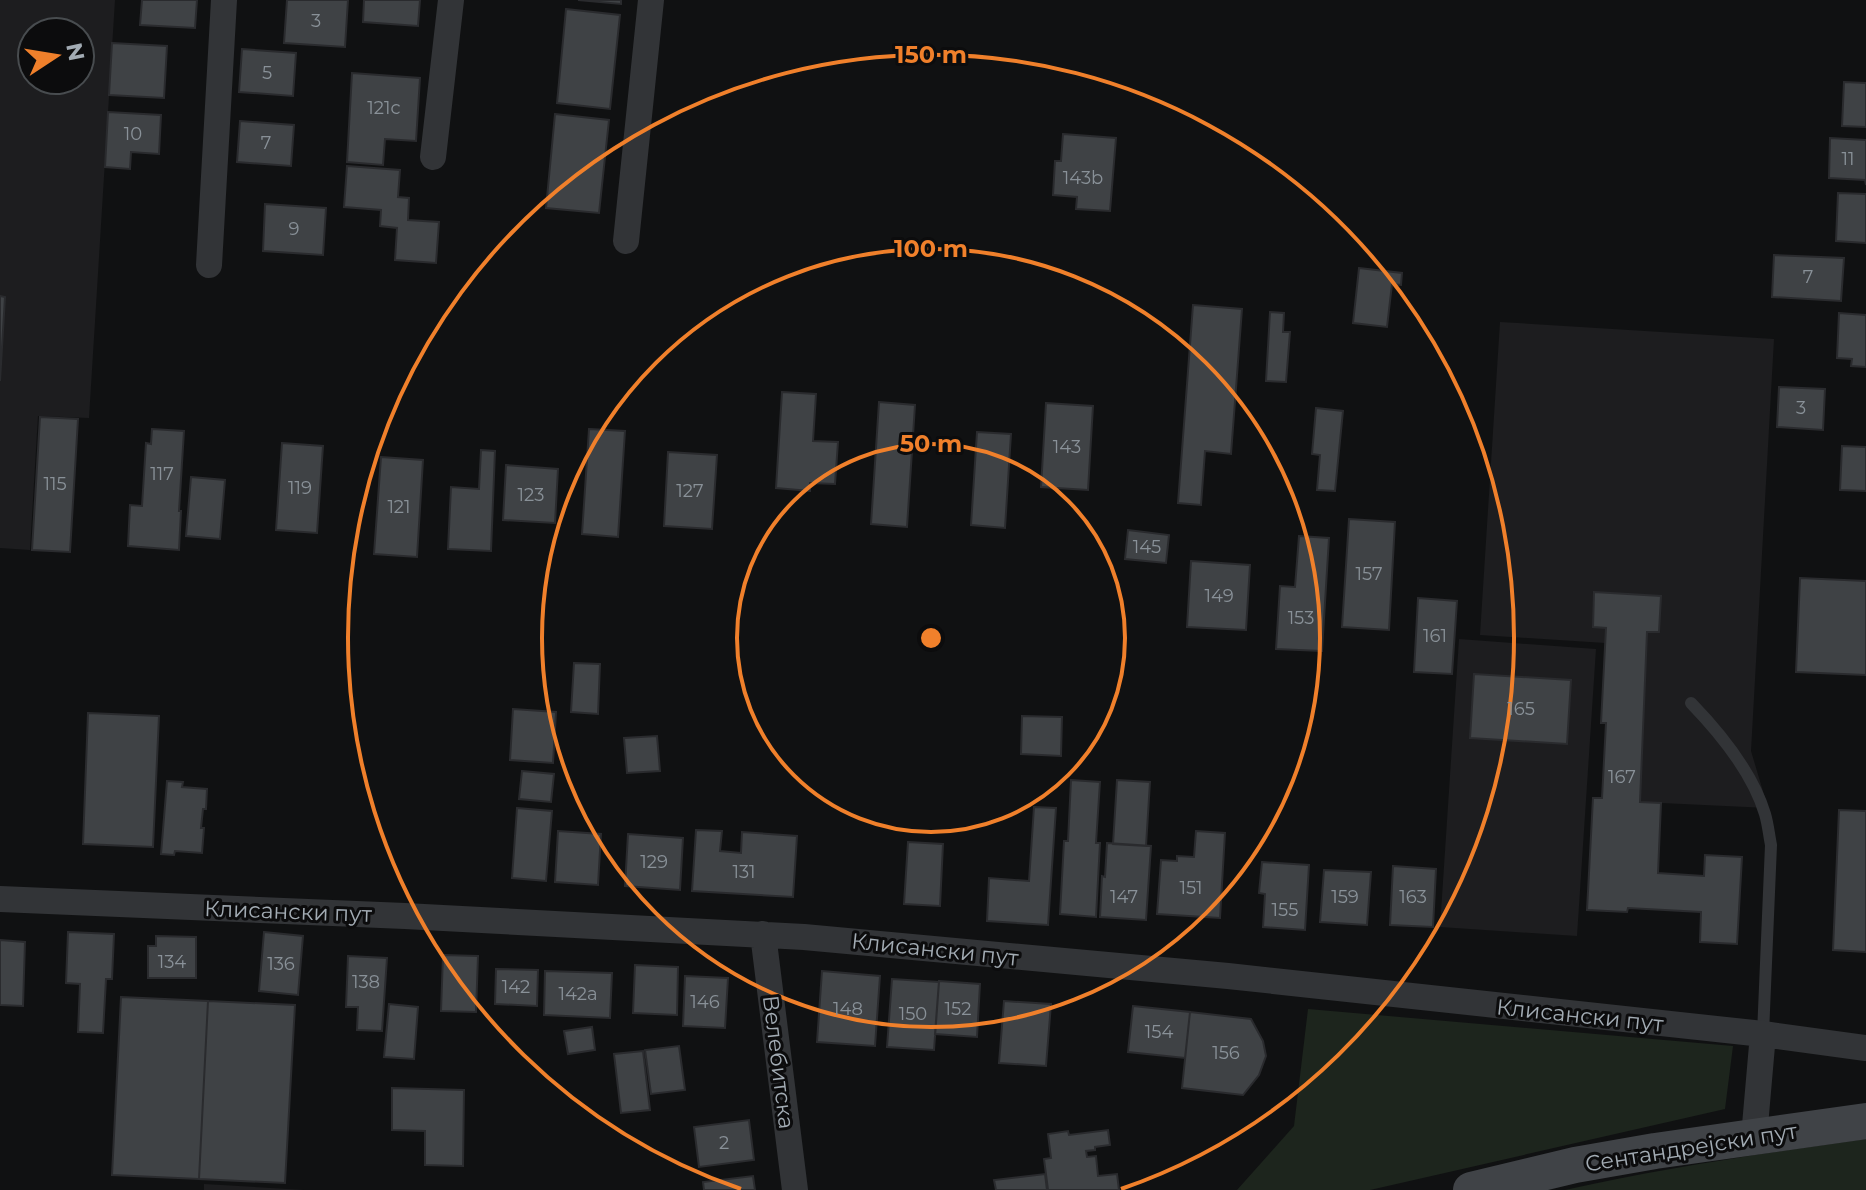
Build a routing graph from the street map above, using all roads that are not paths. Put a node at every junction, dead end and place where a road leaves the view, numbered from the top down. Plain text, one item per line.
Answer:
1 (224, 0) edge
2 (451, 0) edge
3 (651, 0) edge
4 (433, 157) dead end
5 (626, 241) dead end
6 (209, 265) dead end
7 (1691, 703) dead end
8 (0, 899) edge
9 (763, 934) junction
10 (1763, 1034) junction
11 (1866, 1048) edge
12 (1866, 1121) edge
13 (1754, 1137) junction
14 (795, 1190) edge
15 (1471, 1190) edge

1 - 6 street
2 - 4 street
3 - 5 street
7 - 10 lane
8 - 9 street, Клисански пут
9 - 10 street, Клисански пут
9 - 14 street, Велебитска
10 - 11 street, Клисански пут
10 - 13 street
12 - 13 main road, Сентандрејски пут
13 - 15 main road, Сентандрејски пут

